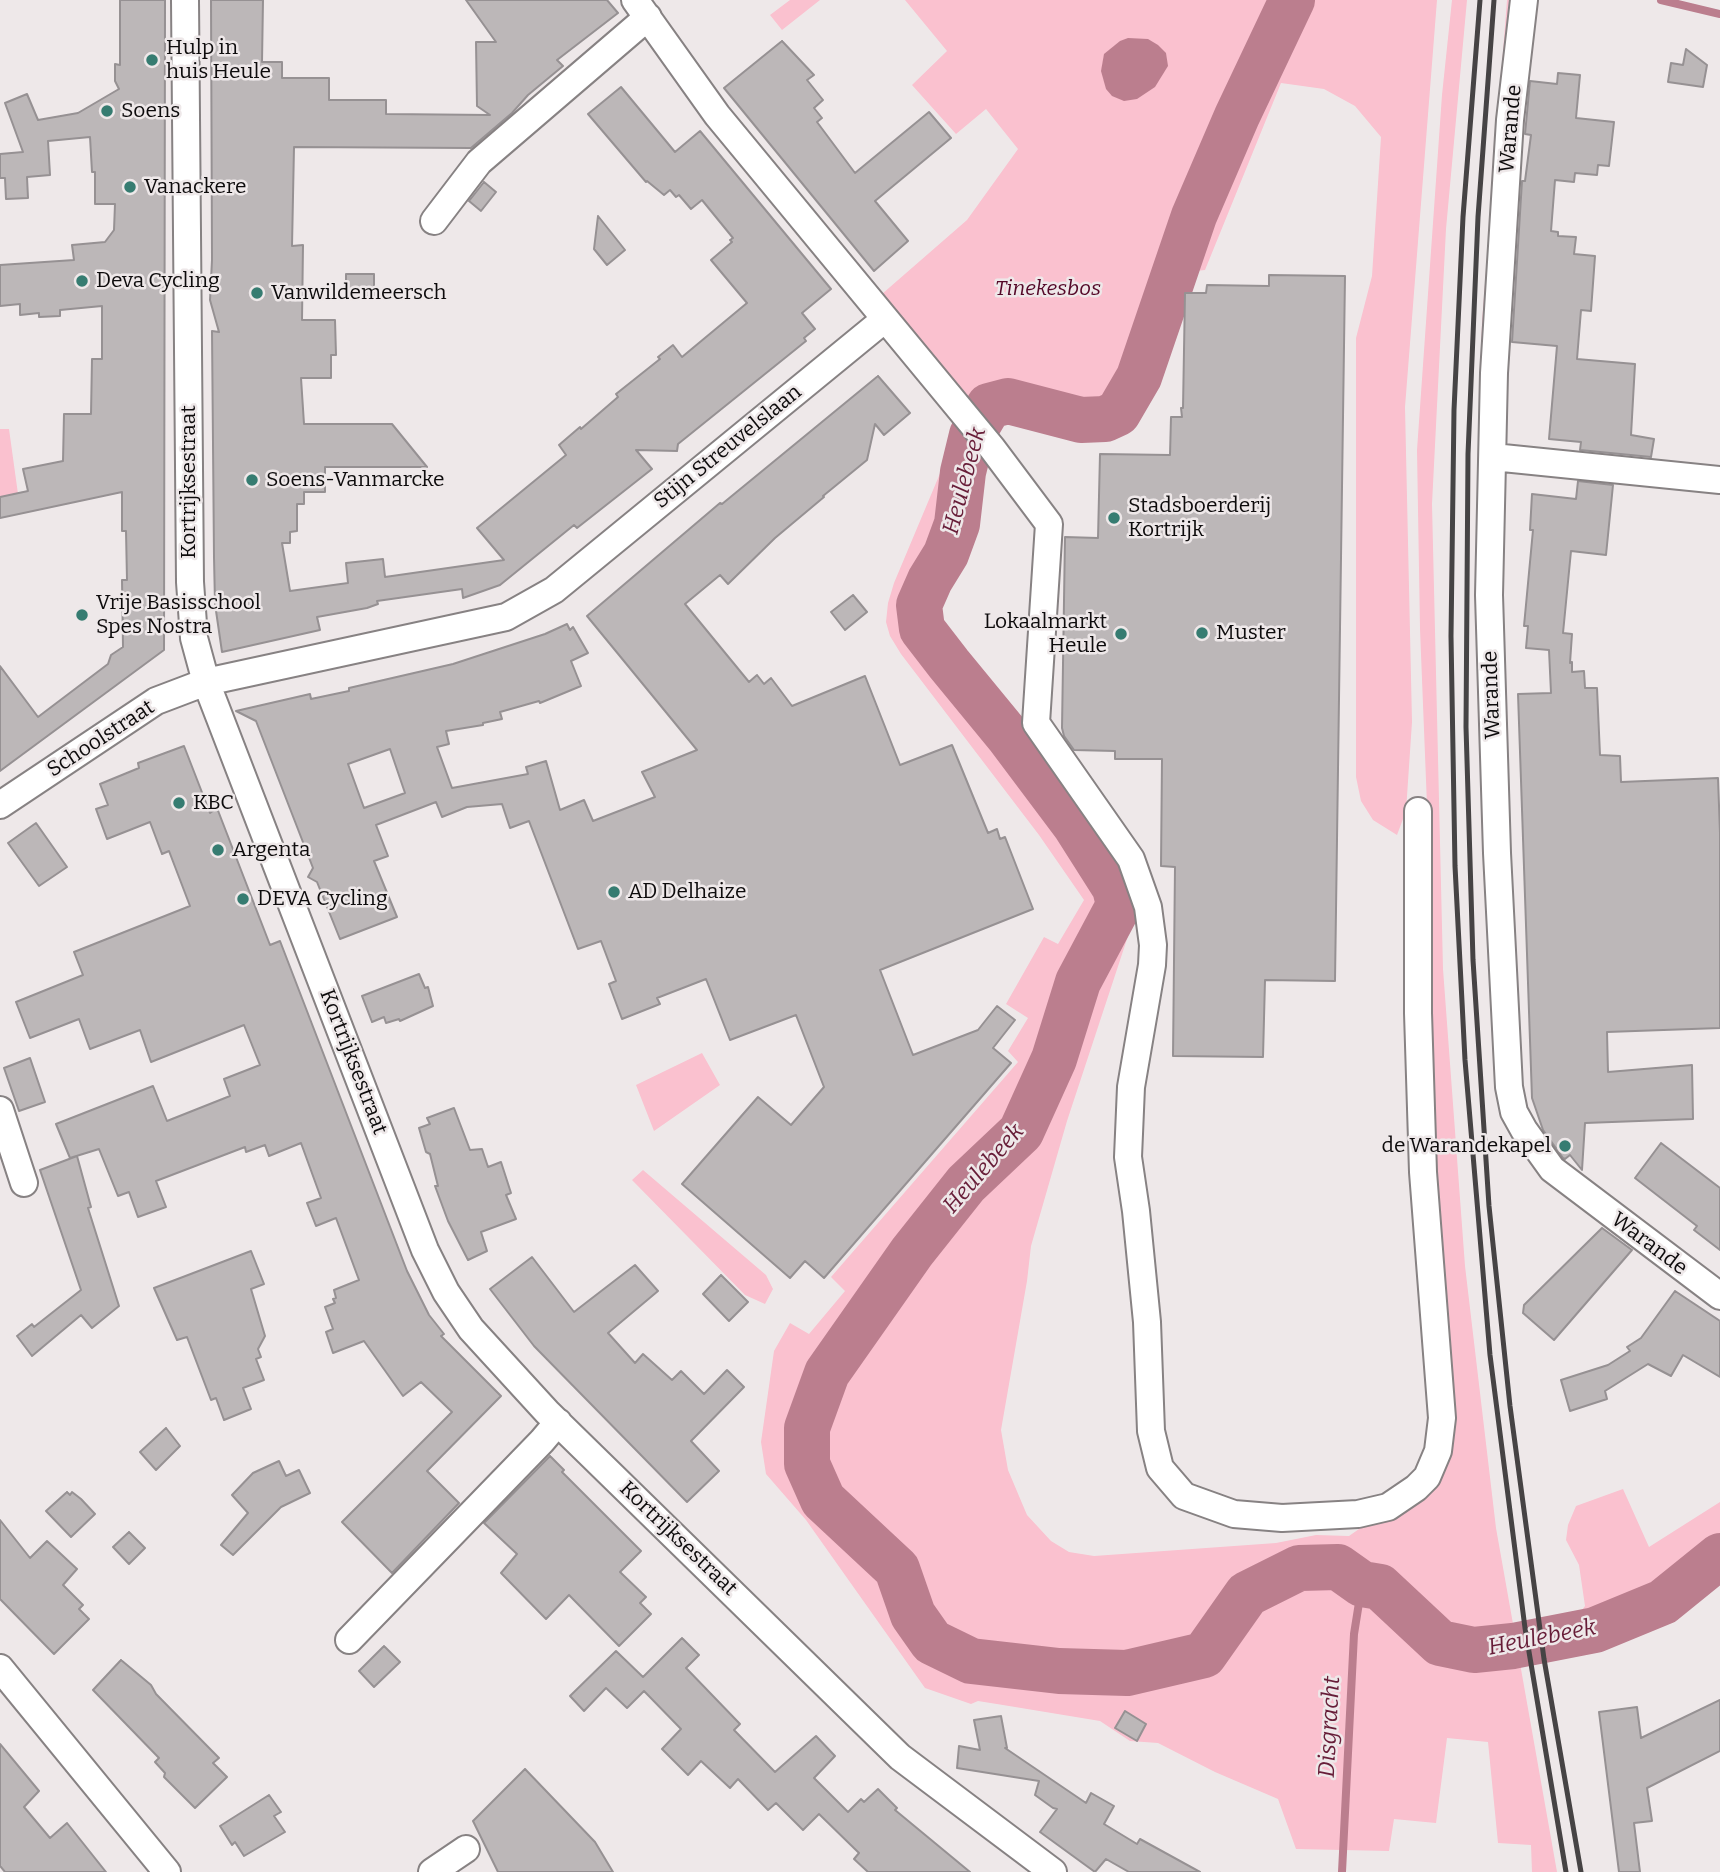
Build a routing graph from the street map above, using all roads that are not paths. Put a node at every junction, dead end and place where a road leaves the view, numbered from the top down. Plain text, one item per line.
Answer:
1 (185, 0) edge
2 (1524, 0) edge
3 (642, 8) edge
4 (435, 221) dead end
5 (885, 319) junction
6 (1493, 457) junction
7 (1720, 480) edge
8 (206, 682) junction
9 (0, 805) edge
10 (1418, 811) dead end
11 (0, 1110) edge
12 (24, 1184) dead end
13 (1720, 1296) edge
14 (558, 1422) junction
15 (349, 1640) dead end
16 (0, 1668) edge
17 (466, 1849) dead end
18 (167, 1872) edge
19 (432, 1872) edge
20 (1053, 1872) edge

1 - 8 street, Kortrijksestraat
2 - 6 street, Warande
3 - 4 street
3 - 5 street
5 - 8 street, Stijn Streuvelslaan
5 - 10 street
6 - 7 street
6 - 13 street, Warande
8 - 9 street, Schoolstraat
8 - 14 street, Kortrijksestraat
11 - 12 street
14 - 15 street
14 - 20 street, Kortrijksestraat
16 - 18 street
17 - 19 street

